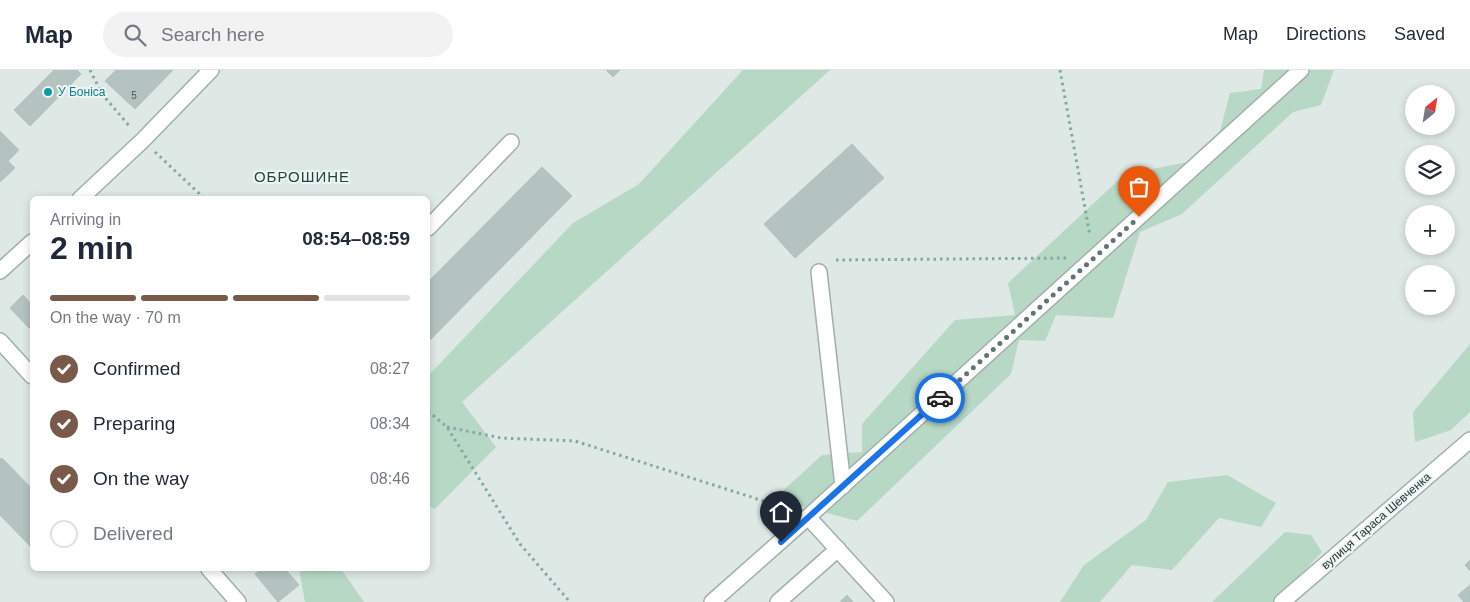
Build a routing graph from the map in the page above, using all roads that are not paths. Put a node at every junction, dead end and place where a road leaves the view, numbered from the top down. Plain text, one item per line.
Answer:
1 (211, 70) edge
2 (1301, 70) edge
3 (511, 142) dead end
4 (84, 196) edge
5 (430, 226) edge
6 (30, 244) edge
7 (0, 271) edge
8 (820, 272) dead end
9 (0, 341) edge
10 (30, 374) edge
11 (1470, 440) edge
12 (843, 486) junction
13 (808, 517) junction
14 (838, 549) junction
15 (211, 571) edge
16 (238, 602) edge
17 (712, 602) edge
18 (778, 602) edge
19 (886, 602) edge
20 (1282, 602) edge

1 - 4 street
2 - 12 street
3 - 5 street
6 - 7 street
8 - 12 street
9 - 10 street
11 - 20 street, вулиця Тараса Шевченка
12 - 13 street
13 - 14 street
13 - 17 street
14 - 18 street
14 - 19 street
15 - 16 street

